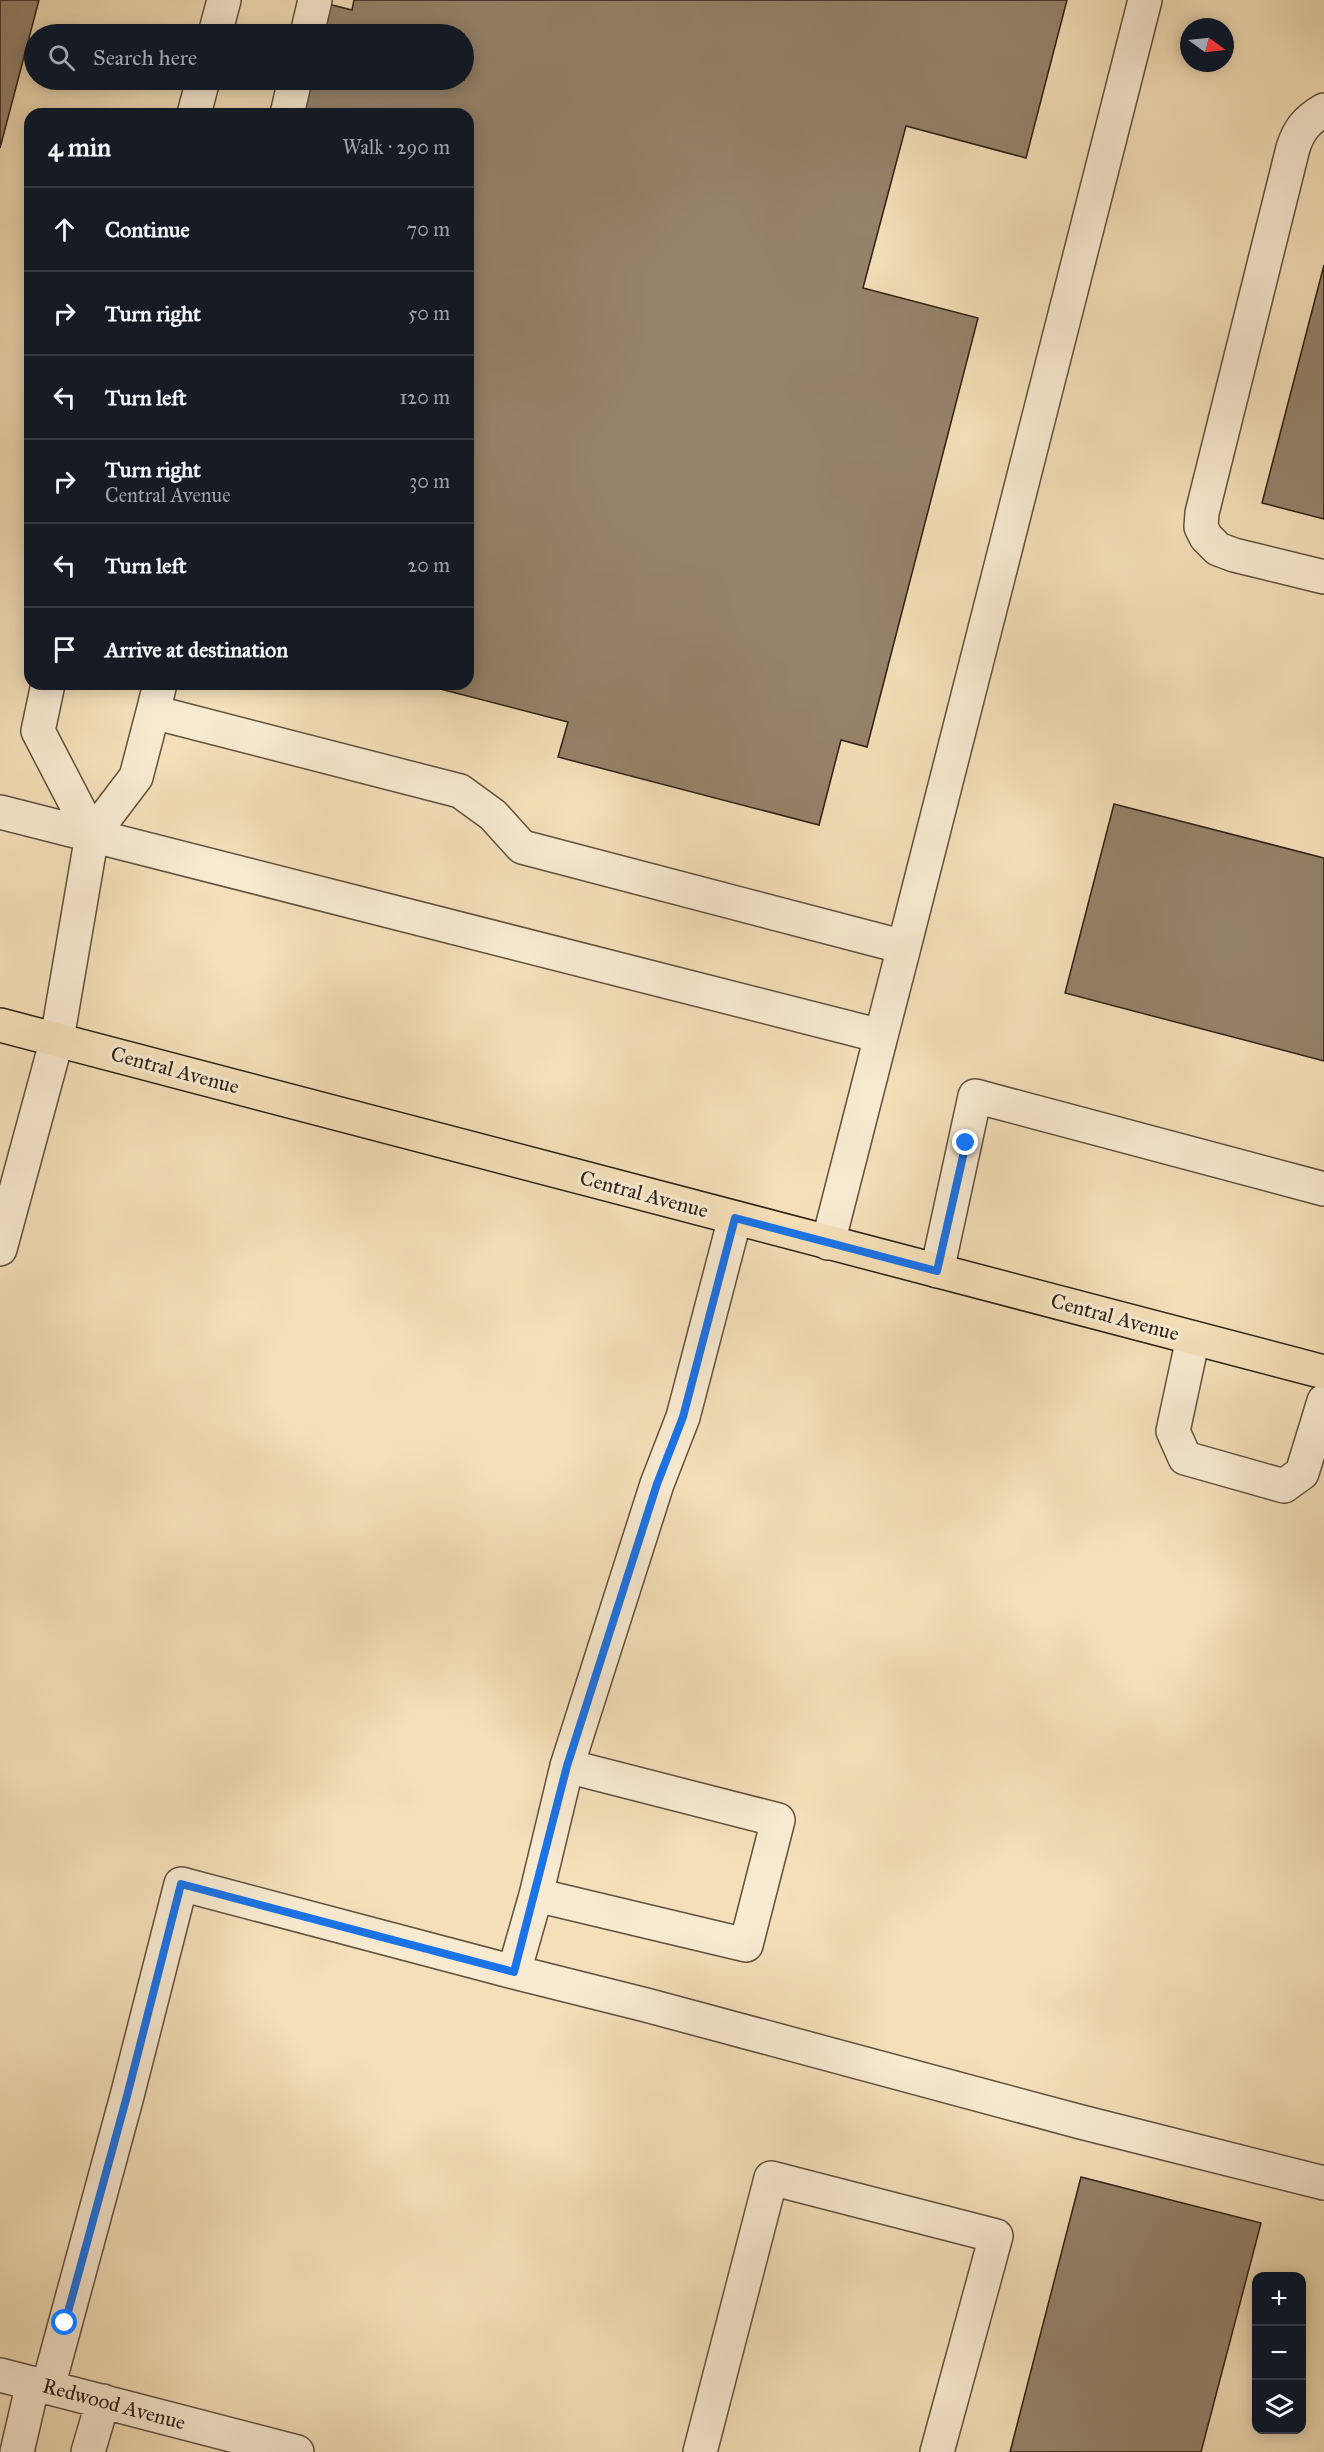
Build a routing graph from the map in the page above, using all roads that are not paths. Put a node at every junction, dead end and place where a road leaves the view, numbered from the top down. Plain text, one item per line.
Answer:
1 (224, 0) edge
2 (315, 0) edge
3 (1144, 0) edge
4 (218, 24) edge
5 (309, 24) edge
6 (200, 90) edge
7 (293, 90) edge
8 (196, 108) edge
9 (288, 108) edge
10 (1324, 110) edge
11 (1324, 577) edge
12 (47, 690) edge
13 (157, 698) edge
14 (0, 812) edge
15 (92, 835) junction
16 (904, 947) junction
17 (0, 1024) edge
18 (881, 1036) junction
19 (57, 1039) junction
20 (1324, 1190) edge
21 (735, 1218) junction
22 (828, 1243) junction
23 (0, 1249) edge
24 (937, 1271) junction
25 (1193, 1338) junction
26 (1324, 1372) edge
27 (1324, 1401) edge
28 (567, 1766) junction
29 (536, 1895) junction
30 (514, 1972) junction
31 (1324, 2183) edge
32 (0, 2374) edge
33 (41, 2385) junction
34 (103, 2401) junction
35 (17, 2452) edge
36 (88, 2452) edge
37 (297, 2452) edge
38 (700, 2452) edge
39 (937, 2452) edge

1 - 4 street
2 - 5 street
3 - 16 street
6 - 8 street
7 - 9 street
10 - 11 street
12 - 15 street
13 - 15 street
13 - 16 street
14 - 15 street
15 - 18 street
15 - 19 street
16 - 18 street
17 - 19 main road, Central Avenue
18 - 22 street
19 - 21 main road, Central Avenue
19 - 23 street
20 - 24 street
21 - 22 main road, Central Avenue
21 - 28 street
22 - 24 main road, Central Avenue
24 - 25 main road, Central Avenue
25 - 26 main road, Central Avenue
25 - 27 street
28 - 29 street
28 - 29 street
29 - 30 street
30 - 31 street
30 - 33 street
32 - 33 street, Redwood Avenue
33 - 34 street, Redwood Avenue
33 - 35 street
34 - 36 street
34 - 37 street, Redwood Avenue
38 - 39 street

